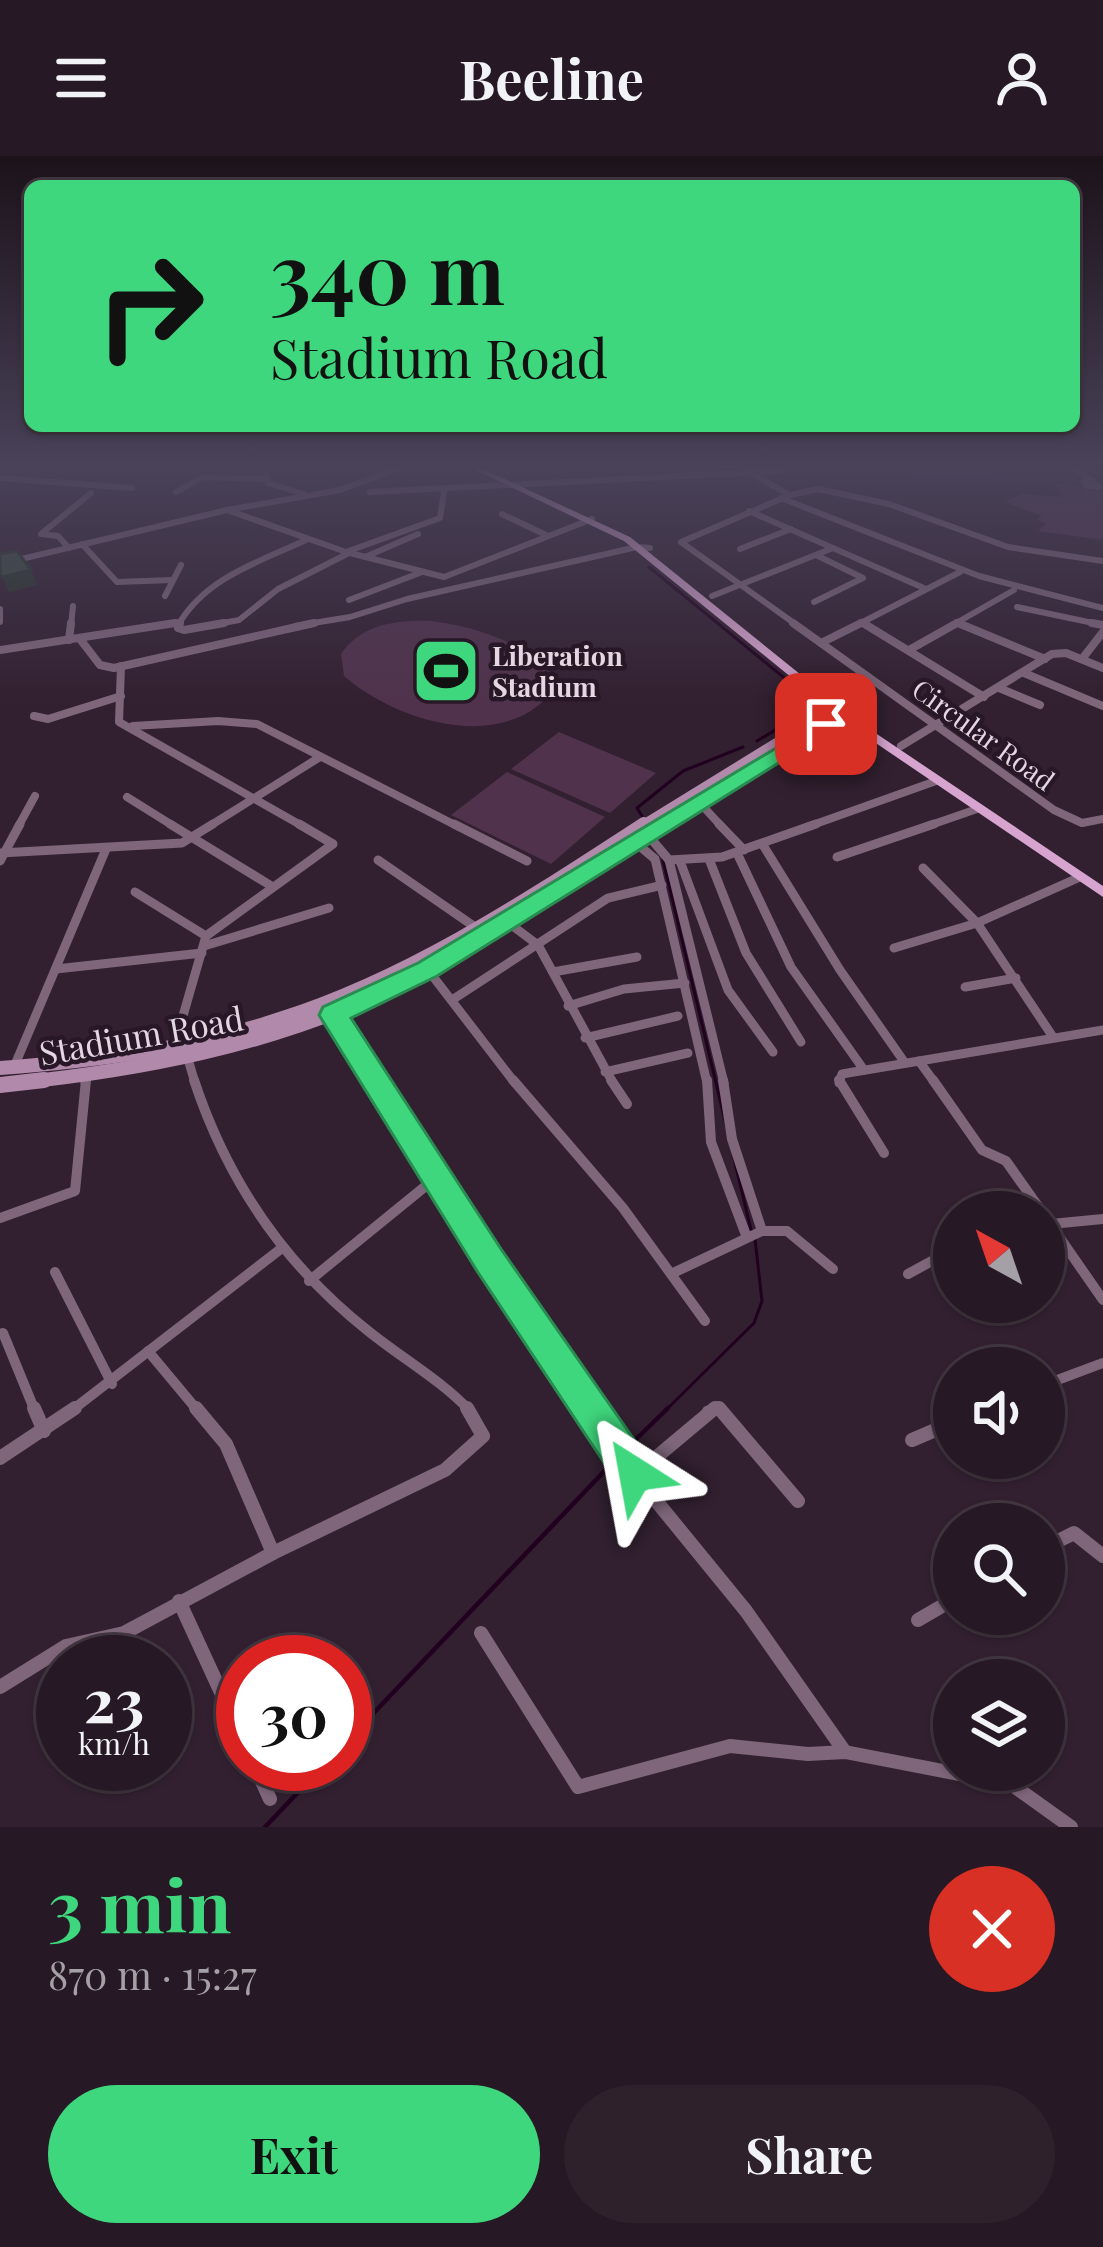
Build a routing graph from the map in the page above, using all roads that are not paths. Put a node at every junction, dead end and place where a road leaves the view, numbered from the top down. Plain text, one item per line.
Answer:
1 (66, 545) edge
2 (79, 545) edge
3 (83, 545) edge
4 (297, 545) edge
5 (326, 545) edge
6 (366, 545) edge
7 (392, 545) edge
8 (523, 545) edge
9 (634, 545) edge
10 (645, 545) edge
11 (685, 545) edge
12 (750, 545) edge
13 (825, 545) edge
14 (894, 545) edge
15 (1000, 545) edge
16 (637, 547) junction
17 (69, 548) junction
18 (650, 548) junction
19 (832, 548) junction
20 (740, 549) dead end
21 (347, 552) junction
22 (816, 555) junction
23 (365, 556) junction
24 (1103, 561) edge
25 (0, 564) edge
26 (182, 565) dead end
27 (422, 572) junction
28 (960, 572) junction
29 (172, 580) junction
30 (742, 588) junction
31 (926, 590) junction
32 (1014, 590) junction
33 (165, 596) dead end
34 (712, 596) junction
35 (349, 600) dead end
36 (814, 602) dead end
37 (73, 606) dead end
38 (1017, 608) dead end
39 (1103, 608) edge
40 (0, 609) edge
41 (1073, 619) junction
42 (0, 622) edge
43 (179, 622) junction
44 (862, 623) junction
45 (958, 623) junction
46 (1103, 628) edge
47 (1063, 630) dead end
48 (80, 639) junction
49 (69, 640) junction
50 (821, 643) junction
51 (0, 650) edge
52 (910, 650) junction
53 (1045, 659) junction
54 (1082, 659) junction
55 (121, 666) junction
56 (1103, 668) edge
57 (1024, 673) junction
58 (999, 688) junction
59 (818, 694) junction
60 (121, 696) junction
61 (984, 697) junction
62 (1040, 705) dead end
63 (1103, 706) edge
64 (843, 708) junction
65 (34, 716) dead end
66 (822, 720) junction
67 (127, 726) junction
68 (858, 726) junction
69 (938, 726) junction
70 (902, 746) junction
71 (320, 757) junction
72 (936, 782) junction
73 (35, 796) dead end
74 (128, 797) dead end
75 (257, 797) junction
76 (699, 802) junction
77 (977, 809) junction
78 (1103, 819) edge
79 (195, 837) junction
80 (640, 838) junction
81 (763, 844) junction
82 (106, 849) junction
83 (741, 852) junction
84 (2, 856) edge
85 (837, 857) dead end
86 (378, 860) dead end
87 (675, 860) junction
88 (709, 860) junction
89 (526, 861) dead end
90 (923, 868) dead end
91 (1080, 877) junction
92 (1103, 880) edge
93 (662, 885) junction
94 (274, 887) junction
95 (134, 892) dead end
96 (1103, 892) edge
97 (329, 908) dead end
98 (506, 921) junction
99 (977, 923) junction
100 (475, 927) junction
101 (204, 945) junction
102 (538, 945) junction
103 (894, 948) dead end
104 (637, 957) dead end
105 (56, 969) junction
106 (428, 970) junction
107 (553, 972) junction
108 (1016, 978) junction
109 (685, 983) junction
110 (964, 987) dead end
111 (452, 1000) junction
112 (568, 1006) junction
113 (333, 1015) junction
114 (678, 1016) dead end
115 (1098, 1030) edge
116 (248, 1036) junction
117 (1053, 1037) junction
118 (585, 1038) junction
119 (1103, 1041) edge
120 (801, 1042) dead end
121 (174, 1047) junction
122 (773, 1052) dead end
123 (688, 1053) dead end
124 (188, 1059) junction
125 (919, 1060) junction
126 (905, 1063) junction
127 (7, 1067) edge
128 (864, 1070) junction
129 (605, 1072) junction
130 (86, 1076) junction
131 (0, 1084) edge
132 (628, 1104) dead end
133 (884, 1154) dead end
134 (438, 1176) junction
135 (1027, 1191) edge
136 (0, 1218) edge
137 (1065, 1218) edge
138 (1103, 1220) edge
139 (762, 1231) junction
140 (746, 1235) junction
141 (1065, 1245) edge
142 (282, 1248) junction
143 (933, 1261) edge
144 (833, 1269) dead end
145 (55, 1272) dead end
146 (673, 1273) junction
147 (908, 1274) dead end
148 (309, 1281) junction
149 (1103, 1300) edge
150 (705, 1321) dead end
151 (3, 1333) edge
152 (148, 1352) junction
153 (1103, 1363) edge
154 (1065, 1377) edge
155 (112, 1384) junction
156 (44, 1431) junction
157 (933, 1431) edge
158 (912, 1440) dead end
159 (0, 1458) edge
160 (632, 1469) junction
161 (798, 1501) dead end
162 (1065, 1538) edge
163 (273, 1553) junction
164 (1103, 1556) edge
165 (179, 1601) junction
166 (933, 1611) edge
167 (918, 1619) dead end
168 (481, 1633) dead end
169 (216, 1681) edge
170 (0, 1687) edge
171 (845, 1752) junction
172 (266, 1791) edge
173 (270, 1799) dead end
174 (1071, 1827) edge

1 - 17 street
2 - 17 street
3 - 29 street
4 - 43 street
5 - 21 street
6 - 21 street
7 - 23 street
8 - 27 street
9 - 16 main road
10 - 18 main road
11 - 30 street, Circular Road
12 - 20 street
13 - 19 street
14 - 28 street
15 - 24 street, Circular Road
16 - 18 street
16 - 55 street
16 - 59 main road
17 - 25 street
18 - 34 main road
19 - 22 street
19 - 31 street
21 - 23 street
21 - 43 street
22 - 30 street
22 - 36 street
23 - 27 street
26 - 29 street
27 - 35 street
28 - 31 street
28 - 32 street
29 - 33 street
30 - 34 street
30 - 50 street, Circular Road
31 - 44 street
32 - 39 street
32 - 45 street
34 - 64 main road
37 - 49 street
38 - 41 street
40 - 42 street
41 - 46 street
41 - 47 street
43 - 48 street
44 - 50 street
44 - 52 street
45 - 52 street
45 - 53 street
46 - 54 street
48 - 49 street
48 - 55 street
49 - 51 street
50 - 69 street, Circular Road
52 - 61 street
53 - 54 street
53 - 57 street
54 - 56 street
55 - 60 street
57 - 58 street
57 - 63 street
58 - 61 street
58 - 62 street
59 - 64 main road
59 - 66 main road
60 - 65 street
60 - 67 street
61 - 69 street
64 - 66 main road, Stadium Road
64 - 68 main road
64 - 70 main road
66 - 68 main road
66 - 76 main road, Stadium Road
66 - 100 main road, Stadium Road
67 - 71 street
67 - 75 street
68 - 72 main road
69 - 70 street
69 - 78 street, Circular Road
70 - 92 main road
71 - 75 street
71 - 89 street
72 - 77 main road
72 - 81 street
73 - 84 street
74 - 79 street
75 - 79 street
75 - 94 street
76 - 80 main road, Stadium Road
76 - 83 street
77 - 85 street
77 - 91 main road
79 - 82 street
79 - 94 street
80 - 87 street
80 - 93 street
80 - 98 main road, Stadium Road
81 - 83 street
81 - 126 street
82 - 84 street
82 - 105 street
83 - 88 street
83 - 128 street
86 - 100 street
87 - 88 street
87 - 122 street
87 - 139 street
88 - 120 street
90 - 99 street
91 - 96 main road
91 - 99 street
93 - 102 street
93 - 109 street
94 - 101 street
95 - 101 street
97 - 101 street
98 - 102 street
98 - 106 main road, Stadium Road
99 - 103 street
99 - 108 street
100 - 116 main road, Stadium Road
101 - 105 street
101 - 121 street
102 - 107 street
102 - 111 street
104 - 107 street
105 - 127 street
106 - 111 street
106 - 113 main road, Stadium Road
107 - 112 street
108 - 110 street
108 - 117 street
109 - 112 street
109 - 140 street
111 - 146 street
112 - 118 street
113 - 116 main road, Stadium Road
113 - 134 street
114 - 118 street
115 - 117 street
115 - 119 street
116 - 121 main road, Stadium Road
116 - 124 main road, Stadium Road
117 - 125 street
118 - 129 street
121 - 127 main road, Stadium Road
123 - 129 street
124 - 130 main road, Stadium Road
124 - 142 street
125 - 126 street
125 - 135 street
126 - 128 street
128 - 133 street
129 - 132 street
130 - 131 main road, Stadium Road
130 - 136 street
134 - 148 street
134 - 160 street
137 - 138 street
139 - 140 street
139 - 144 street
140 - 146 street
141 - 149 street
142 - 148 street
142 - 152 street
143 - 147 street
145 - 155 street
146 - 150 street
148 - 163 street
151 - 156 street
152 - 155 street
152 - 163 street
153 - 154 street
155 - 156 street
156 - 159 street
157 - 158 street
160 - 161 street
160 - 171 street
162 - 164 street
163 - 165 street
165 - 169 street
165 - 170 street
166 - 167 street
168 - 171 street
171 - 174 street
172 - 173 street

